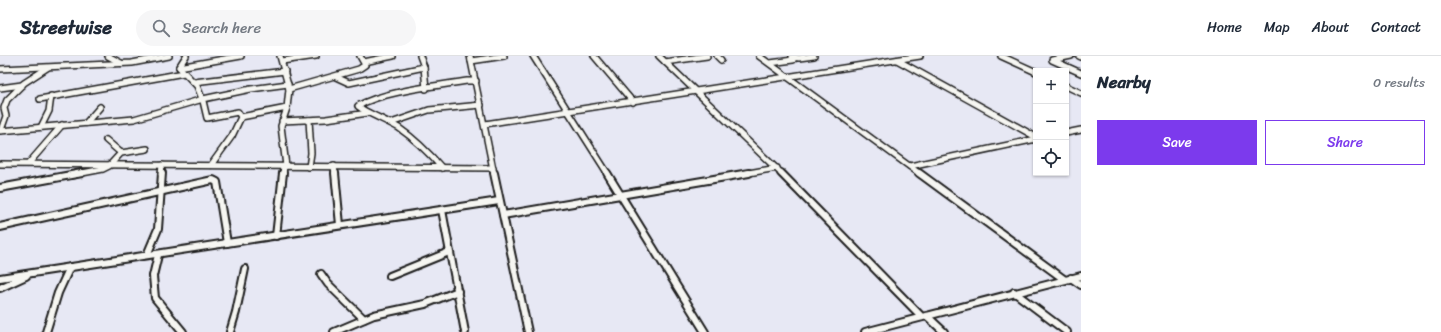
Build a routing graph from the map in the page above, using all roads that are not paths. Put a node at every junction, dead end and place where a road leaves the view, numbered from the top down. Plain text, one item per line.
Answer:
1 (108, 56) edge
2 (120, 56) edge
3 (169, 56) edge
4 (186, 56) edge
5 (241, 56) edge
6 (316, 56) edge
7 (360, 56) edge
8 (393, 56) edge
9 (420, 56) edge
10 (504, 56) edge
11 (533, 56) edge
12 (594, 56) edge
13 (659, 56) edge
14 (707, 56) edge
15 (716, 56) edge
16 (758, 56) edge
17 (791, 56) edge
18 (814, 56) edge
19 (920, 56) edge
20 (1001, 56) edge
21 (1071, 56) edge
22 (281, 58) edge
23 (471, 58) edge
24 (114, 59) junction
25 (722, 60) dead end
26 (897, 60) junction
27 (364, 62) junction
28 (665, 62) junction
29 (121, 63) junction
30 (770, 63) junction
31 (48, 67) junction
32 (179, 67) junction
33 (424, 67) junction
34 (0, 69) edge
35 (285, 71) junction
36 (1033, 71) edge
37 (184, 73) junction
38 (1081, 73) edge
39 (786, 76) junction
40 (336, 77) junction
41 (476, 81) junction
42 (194, 82) junction
43 (22, 85) junction
44 (289, 87) junction
45 (1069, 87) edge
46 (0, 88) edge
47 (426, 89) junction
48 (694, 92) junction
49 (1081, 93) edge
50 (51, 96) junction
51 (40, 99) dead end
52 (203, 99) junction
53 (633, 102) junction
54 (481, 104) junction
55 (100, 107) dead end
56 (287, 108) junction
57 (567, 111) junction
58 (2, 112) edge
59 (369, 113) junction
60 (241, 117) junction
61 (309, 120) junction
62 (282, 121) junction
63 (86, 123) junction
64 (391, 123) junction
65 (485, 124) junction
66 (62, 125) junction
67 (41, 127) junction
68 (0, 130) edge
69 (1081, 130) edge
70 (1069, 132) edge
71 (1033, 136) edge
72 (1033, 139) edge
73 (106, 140) dead end
74 (147, 149) dead end
75 (121, 152) junction
76 (29, 163) junction
77 (0, 164) edge
78 (162, 165) junction
79 (211, 165) junction
80 (109, 166) junction
81 (285, 166) junction
82 (334, 166) junction
83 (910, 166) junction
84 (308, 167) junction
85 (442, 168) junction
86 (493, 168) junction
87 (777, 168) junction
88 (0, 188) edge
89 (160, 191) junction
90 (621, 194) junction
91 (499, 201) junction
92 (442, 210) junction
93 (503, 215) junction
94 (340, 225) junction
95 (0, 227) edge
96 (276, 236) junction
97 (227, 243) junction
98 (449, 252) junction
99 (147, 255) junction
100 (158, 255) junction
101 (70, 267) junction
102 (245, 268) dead end
103 (32, 273) junction
104 (321, 274) dead end
105 (390, 276) dead end
106 (1081, 276) edge
107 (0, 278) edge
108 (1068, 279) junction
109 (1081, 285) edge
110 (0, 288) edge
111 (458, 291) junction
112 (1014, 292) junction
113 (925, 316) junction
114 (364, 319) junction
115 (46, 332) edge
116 (183, 332) edge
117 (230, 332) edge
118 (334, 332) edge
119 (465, 332) edge
120 (528, 332) edge
121 (705, 332) edge
122 (865, 332) edge
123 (944, 332) edge
124 (1067, 332) edge

1 - 24 street
2 - 24 street
3 - 29 street
4 - 32 street
5 - 32 street
6 - 22 street
7 - 27 street
8 - 27 street
9 - 33 street
10 - 23 street
11 - 57 street
12 - 53 street
13 - 28 street
14 - 28 street
15 - 25 street
16 - 30 street
17 - 18 street
17 - 30 street
19 - 26 street
20 - 36 street
21 - 38 street
22 - 35 street
23 - 41 street
24 - 29 street
26 - 39 street
26 - 71 street
27 - 40 street
28 - 48 street
29 - 31 street
30 - 39 street
31 - 34 street
31 - 43 street
32 - 37 street
33 - 40 street
33 - 47 street
35 - 42 street
35 - 44 street
37 - 42 street
37 - 50 street
39 - 48 street
39 - 83 street
40 - 44 street
41 - 47 street
41 - 54 street
42 - 52 street
43 - 46 street
43 - 58 street
44 - 52 street
44 - 56 street
45 - 49 street
47 - 59 street
48 - 53 street
48 - 87 street
50 - 51 street
50 - 67 street
52 - 60 street
52 - 63 street
53 - 57 street
54 - 64 street
54 - 65 street
55 - 63 street
56 - 60 street
56 - 62 street
57 - 65 street
57 - 90 street
58 - 68 street
59 - 61 street
59 - 64 street
60 - 79 street
61 - 62 street
61 - 84 street
62 - 81 street
63 - 66 street
64 - 85 street
65 - 86 street
66 - 67 street
66 - 76 street
67 - 68 street
69 - 70 street
72 - 83 street
73 - 75 street
74 - 75 street
75 - 80 street
76 - 77 street
76 - 80 street
78 - 79 street
78 - 80 street
78 - 89 street
79 - 81 street
80 - 88 street
81 - 84 street
81 - 96 street
82 - 84 street
82 - 85 street
82 - 94 street
83 - 108 street
85 - 86 street
86 - 91 street
87 - 90 street
87 - 113 street
89 - 95 street
89 - 97 street
89 - 99 street
90 - 93 street
90 - 121 street
91 - 92 street
91 - 93 street
92 - 94 street
92 - 98 street
93 - 120 street
94 - 96 street
96 - 97 street
97 - 100 street
98 - 105 street
98 - 111 street
99 - 100 street
99 - 101 street
100 - 116 street
101 - 103 street
101 - 115 street
102 - 117 street
103 - 107 street
103 - 110 street
104 - 114 street
106 - 108 street
108 - 109 street
108 - 112 street
111 - 114 street
111 - 119 street
112 - 113 street
112 - 124 street
113 - 122 street
113 - 123 street
114 - 118 street

